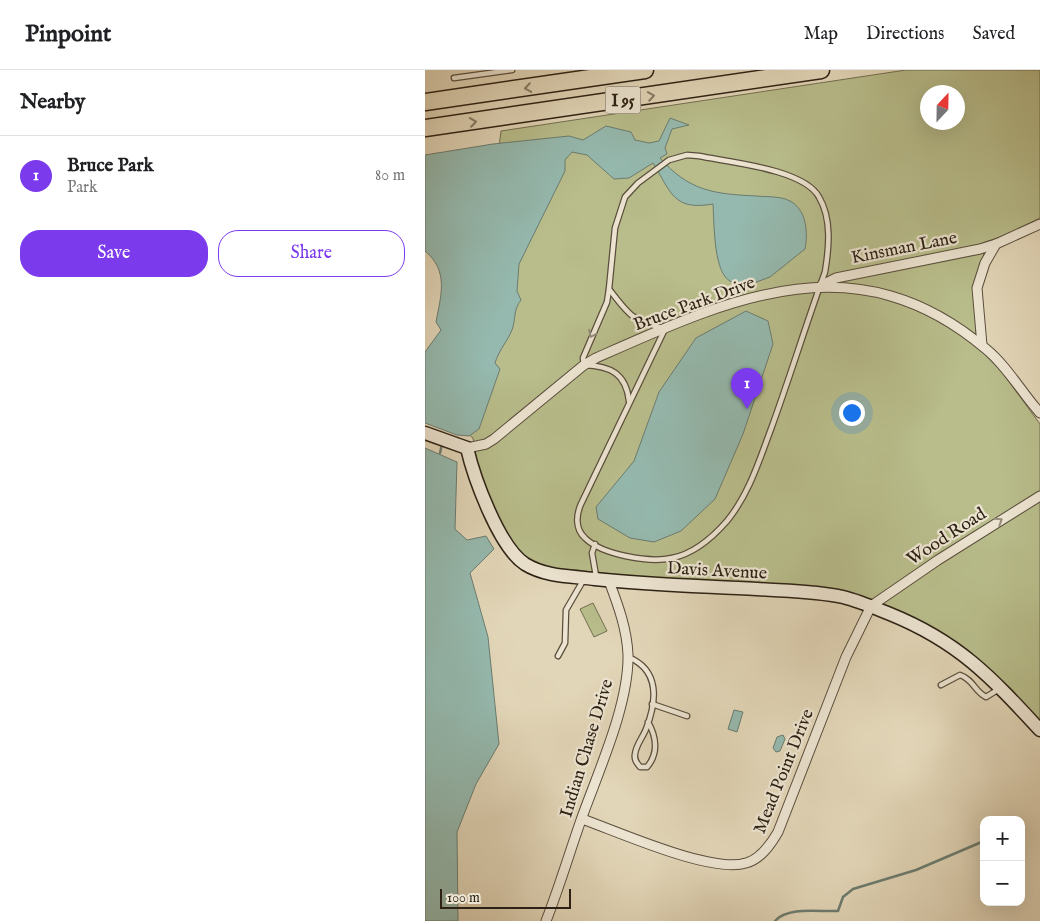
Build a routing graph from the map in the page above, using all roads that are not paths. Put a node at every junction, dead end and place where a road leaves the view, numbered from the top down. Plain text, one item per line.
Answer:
1 (512, 70) edge
2 (645, 70) edge
3 (821, 70) edge
4 (454, 78) dead end
5 (425, 102) edge
6 (425, 128) edge
7 (1040, 224) edge
8 (996, 244) junction
9 (820, 287) junction
10 (609, 289) junction
11 (665, 329) junction
12 (981, 345) junction
13 (584, 365) junction
14 (629, 401) junction
15 (1040, 413) edge
16 (425, 433) edge
17 (462, 447) junction
18 (1040, 496) edge
19 (595, 544) junction
20 (597, 579) junction
21 (871, 606) junction
22 (558, 656) dead end
23 (628, 657) junction
24 (941, 685) dead end
25 (1001, 688) junction
26 (652, 704) junction
27 (687, 716) dead end
28 (648, 722) junction
29 (1040, 730) edge
30 (582, 819) junction
31 (546, 921) edge

1 - 4 lane
2 -> 5 highway, I 95
6 -> 3 highway, I 95
7 - 8 street, Kinsman Lane
8 - 9 street, Kinsman Lane
8 - 12 street
9 - 10 lane
9 - 11 street, Bruce Park Drive
9 - 12 street, Bruce Park Drive
9 - 19 lane
10 - 11 lane
10 -> 13 lane
11 - 13 street, Bruce Park Drive
11 - 14 lane
12 - 15 street, Bruce Park Drive
13 - 14 lane
13 - 17 street, Bruce Park Drive
14 - 19 lane
16 - 17 main road
17 - 20 main road, Davis Avenue
21 -> 18 street, Wood Road
19 - 20 lane
20 - 21 main road, Davis Avenue
20 - 22 lane
20 - 23 street, Indian Chase Drive
21 - 25 main road, Davis Avenue
21 - 30 street, Mead Point Drive
23 - 26 lane
23 - 30 street, Indian Chase Drive
24 - 25 lane
25 - 29 main road, Davis Avenue
26 - 27 lane
26 - 28 lane
28 - 28 lane
30 - 31 street, Indian Chase Drive

